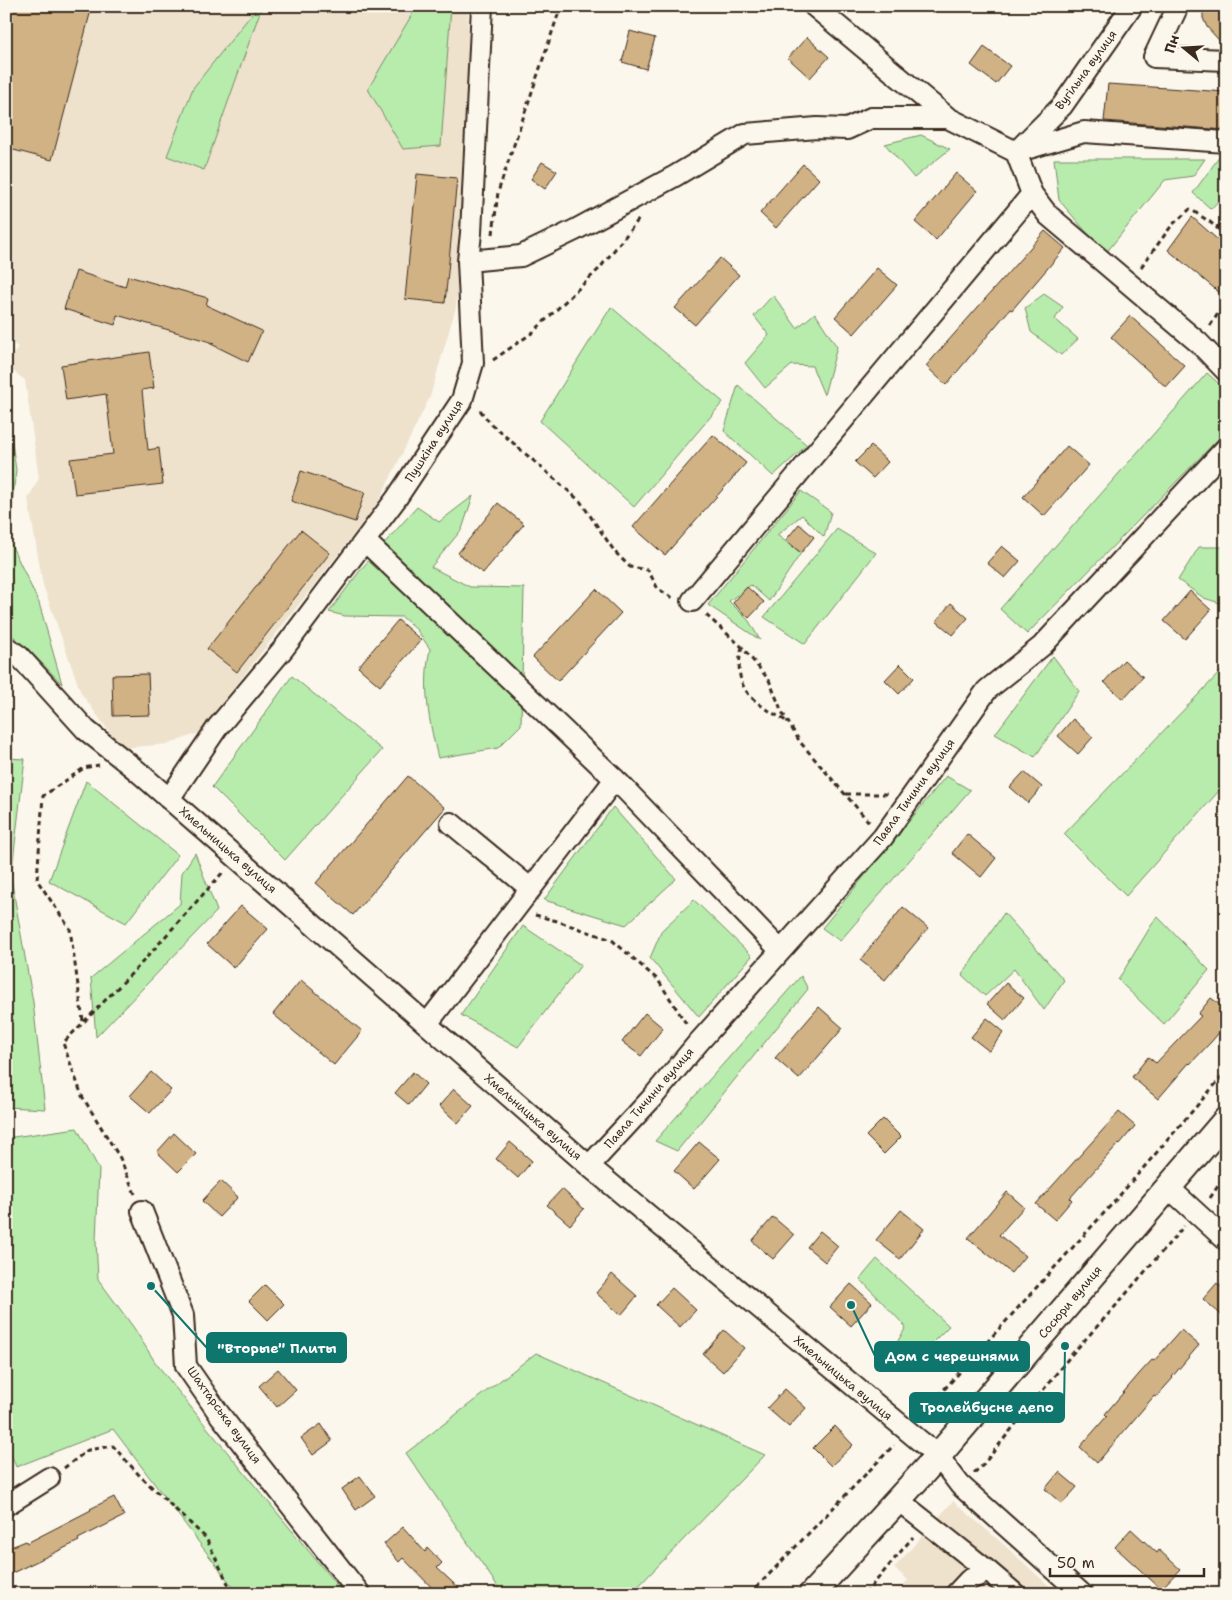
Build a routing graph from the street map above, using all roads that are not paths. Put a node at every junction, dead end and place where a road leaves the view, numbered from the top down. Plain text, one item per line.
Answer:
1 (482, 6) edge
2 (814, 6) edge
3 (1132, 6) edge
4 (1178, 6) edge
5 (1226, 60) edge
6 (948, 118) junction
7 (1226, 142) edge
8 (1016, 152) junction
9 (1032, 194) junction
10 (468, 261) junction
11 (1226, 371) edge
12 (1226, 448) edge
13 (365, 540) junction
14 (692, 601) road end
15 (6, 647) edge
16 (616, 779) junction
17 (169, 799) junction
18 (451, 823) dead end
19 (531, 889) junction
20 (780, 950) junction
21 (427, 1024) junction
22 (1226, 1120) edge
23 (588, 1166) junction
24 (1168, 1187) junction
25 (142, 1211) road end
26 (1226, 1240) edge
27 (938, 1456) junction
28 (49, 1478) road end
29 (898, 1500) junction
30 (6, 1504) edge
31 (988, 1571) junction
32 (360, 1594) edge
33 (812, 1594) edge
34 (956, 1594) edge
35 (1015, 1594) edge
36 (1082, 1594) edge

1 - 10 street, Пушкіна вулиця
2 - 6 street
3 - 8 street, Вугільна вулиця
4 - 5 street
6 - 8 street
6 - 10 street
7 - 8 street
8 - 9 street
9 - 11 street
9 - 14 street
10 - 13 street, Пушкіна вулиця
12 - 20 street, Павла Тичини вулиця
13 - 16 street
13 - 17 street, Пушкіна вулиця
15 - 17 street, Хмельницька вулиця
16 - 19 street
16 - 20 street
17 - 21 street, Хмельницька вулиця
18 - 19 street
19 - 21 street
20 - 23 street, Павла Тичини вулиця
21 - 23 street, Хмельницька вулиця
22 - 24 main road, Сосюри вулиця
23 - 27 street, Хмельницька вулиця
24 - 26 street
24 - 27 main road, Сосюри вулиця
25 - 32 street, Шахтарська вулиця
27 - 29 main road, Сосюри вулиця
27 - 36 street, Хмельницька вулиця
28 - 30 street
29 - 31 street
29 - 33 main road, Сосюри вулиця
31 - 34 street
31 - 35 street

